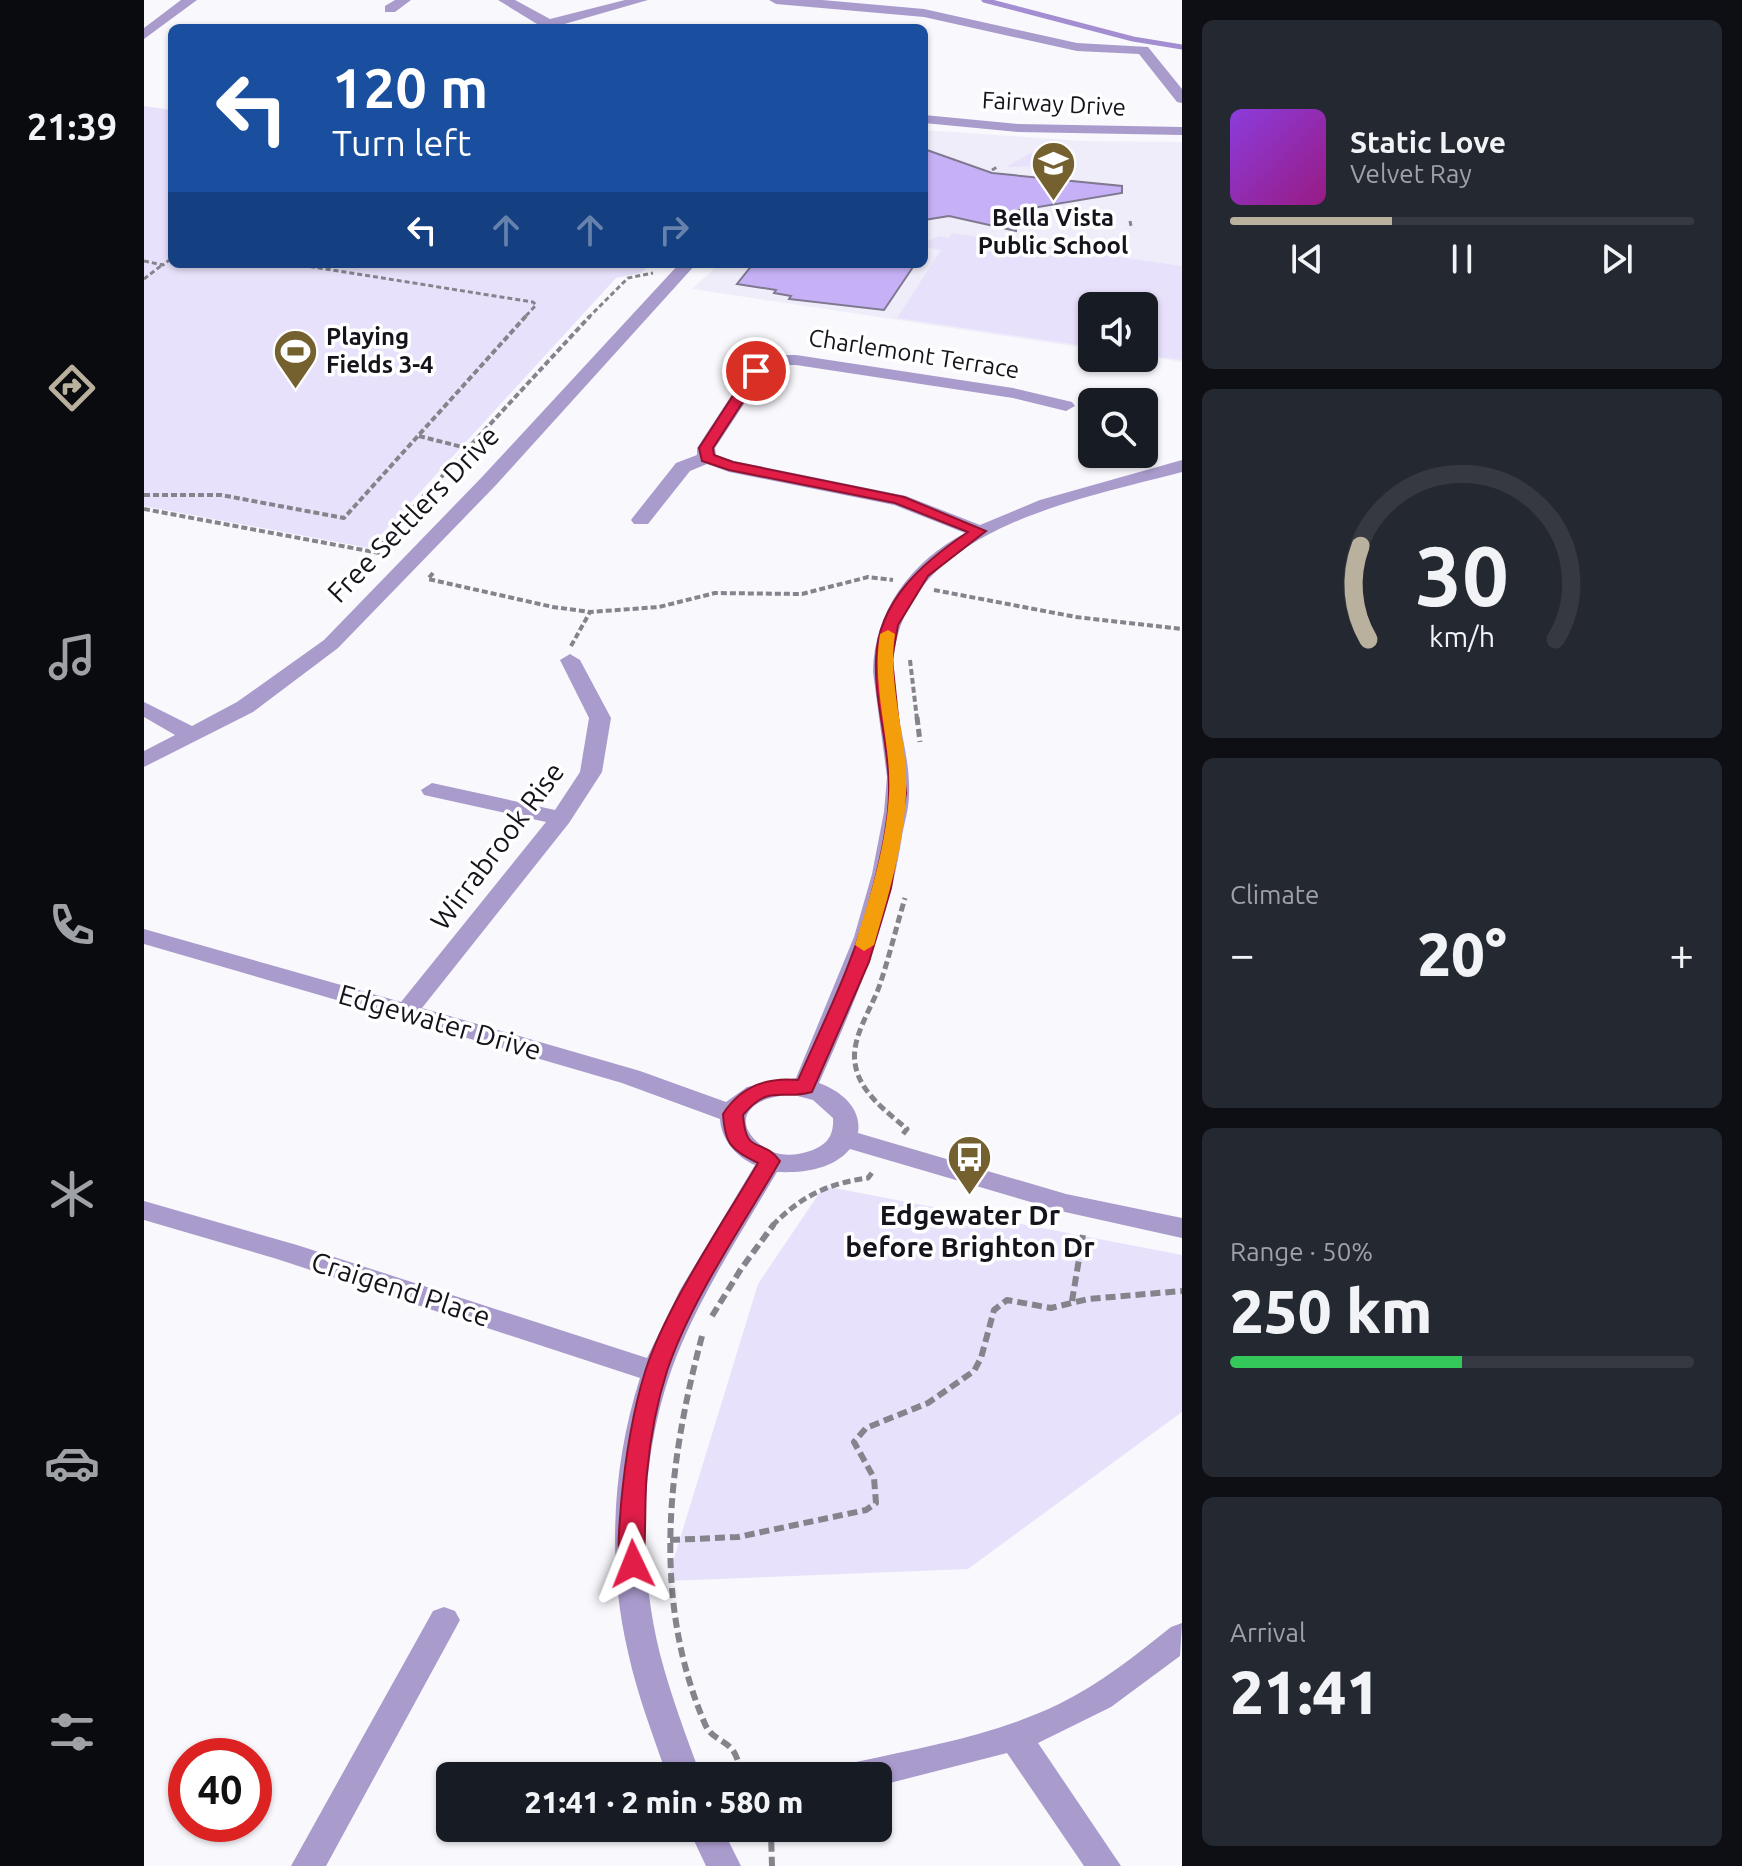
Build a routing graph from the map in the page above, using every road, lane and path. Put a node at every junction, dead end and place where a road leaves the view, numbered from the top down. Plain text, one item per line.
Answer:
1 (190, 0) edge
2 (404, 0) edge
3 (505, 0) edge
4 (641, 0) edge
5 (776, 0) edge
6 (390, 9) dead end
7 (548, 24) edge
8 (559, 24) edge
9 (144, 35) edge
10 (1182, 99) edge
11 (928, 119) edge
12 (1182, 131) edge
13 (999, 166) dead end
14 (992, 170) dead end
15 (144, 261) edge
16 (168, 261) edge
17 (163, 265) junction
18 (320, 268) edge
19 (684, 268) edge
20 (660, 272) dead end
21 (144, 279) edge
22 (1066, 406) dead end
23 (418, 436) junction
24 (470, 449) junction
25 (707, 458) junction
26 (1182, 466) edge
27 (144, 495) edge
28 (144, 509) edge
29 (641, 520) dead end
30 (979, 531) junction
31 (438, 566) dead end
32 (893, 580) dead end
33 (936, 590) dead end
34 (590, 612) junction
35 (1182, 629) edge
36 (570, 660) joint
37 (144, 708) edge
38 (191, 735) junction
39 (144, 760) edge
40 (432, 790) dead end
41 (561, 818) junction
42 (144, 936) edge
43 (406, 1012) junction
44 (805, 1087) junction
45 (733, 1114) junction
46 (844, 1138) junction
47 (770, 1161) junction
48 (144, 1210) edge
49 (1181, 1222) edge
50 (1083, 1235) dead end
51 (1182, 1291) edge
52 (1072, 1301) junction
53 (656, 1372) junction
54 (670, 1540) dead end
55 (444, 1620) dead end
56 (1182, 1636) edge
57 (1015, 1737) junction
58 (679, 1762) edge
59 (892, 1767) edge
60 (712, 1842) edge
61 (771, 1842) edge
62 (308, 1866) edge
63 (724, 1866) edge
64 (772, 1866) edge
65 (1104, 1866) edge

1 - 9 street
2 - 6 street
3 - 7 street
4 - 8 street
5 - 10 street
11 - 12 street, Fairway Drive
13 - 14 path
15 - 17 path
16 - 17 path
17 - 21 path
18 - 23 path
19 - 38 street, Free Settlers Drive
20 - 24 path
22 - 25 street, Charlemont Terrace
23 - 24 path
23 - 27 path
24 - 28 path
25 - 29 street
25 - 30 street
26 - 30 street
30 - 44 street
31 - 34 path
32 - 34 path
33 - 35 path
34 - 36 path
36 - 41 street, Wirrabrook Rise
37 - 38 street
38 - 39 street, Free Settlers Drive
40 - 41 street
41 - 43 street, Wirrabrook Rise
42 - 43 street, Edgewater Drive
43 - 45 street, Edgewater Drive
44 - 45 street
44 - 46 street
45 - 47 street
46 - 47 street
46 - 49 street
47 - 53 street
48 - 53 street, Craigend Place
50 - 52 path
51 - 52 path
52 - 54 path
53 - 58 street
55 - 62 street
56 - 57 street
57 - 59 street
57 - 65 street
60 - 63 street
61 - 64 path

